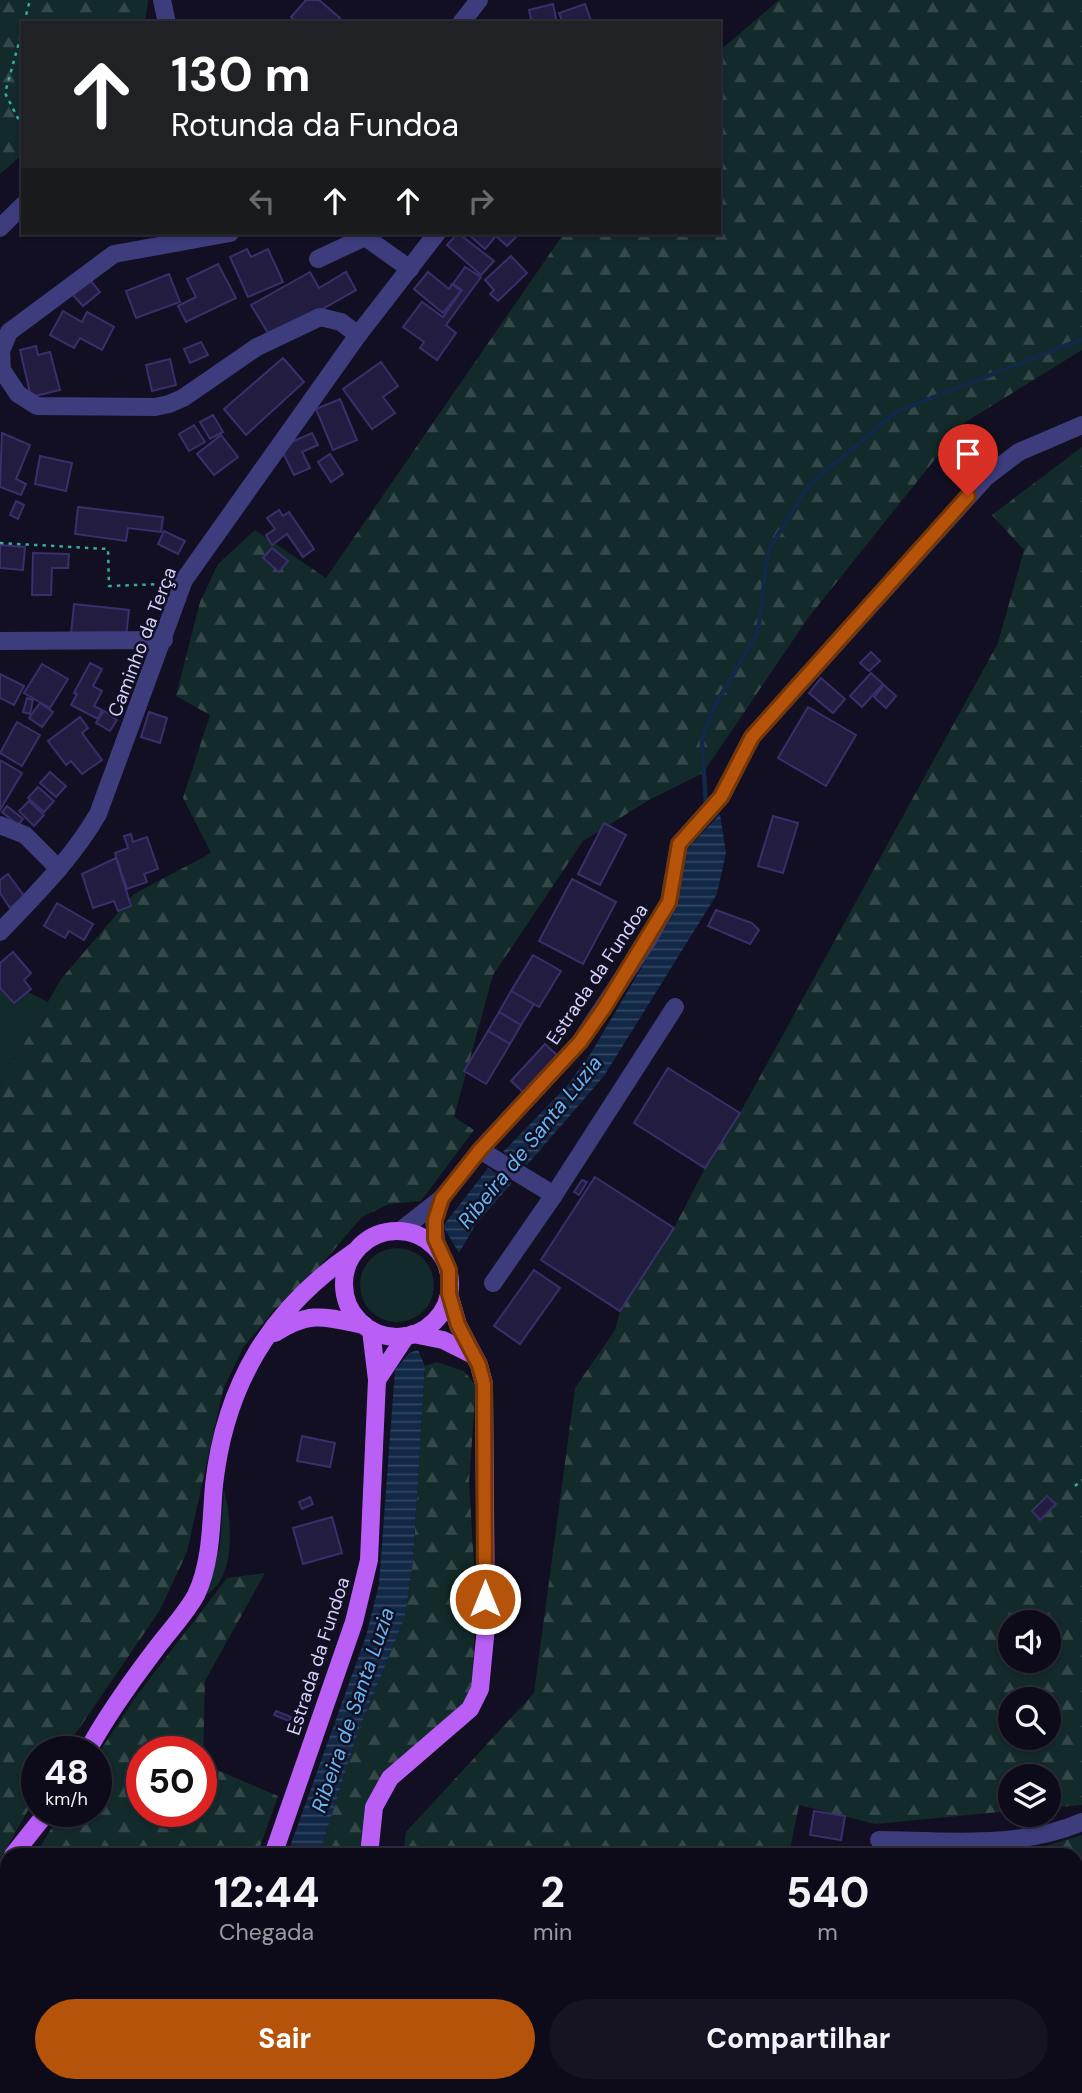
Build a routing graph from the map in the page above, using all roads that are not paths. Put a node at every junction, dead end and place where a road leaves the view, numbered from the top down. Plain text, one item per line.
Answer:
1 (162, 0) edge
2 (479, 0) edge
3 (167, 21) edge
4 (463, 21) edge
5 (21, 207) edge
6 (0, 229) edge
7 (219, 235) edge
8 (436, 235) edge
9 (318, 259) dead end
10 (410, 269) junction
11 (358, 335) junction
12 (1082, 425) edge
13 (164, 640) junction
14 (0, 642) edge
15 (0, 825) edge
16 (59, 869) junction
17 (0, 932) edge
18 (675, 1007) dead end
19 (480, 1150) junction
20 (554, 1195) junction
21 (442, 1198) junction
22 (400, 1231) junction
23 (433, 1245) junction
24 (354, 1252) junction
25 (493, 1283) dead end
26 (449, 1294) junction
27 (368, 1327) junction
28 (414, 1334) junction
29 (264, 1340) junction
30 (473, 1355) junction
31 (377, 1380) junction
32 (97, 1736) edge
33 (1082, 1822) edge
34 (35, 1827) edge
35 (879, 1840) dead end
36 (19, 1848) edge
37 (275, 1848) edge
38 (370, 1848) edge

1 - 3 street
2 - 4 street
5 - 6 street
7 - 11 street
8 - 10 street, Caminho da Terça
9 - 10 street
10 - 11 street, Caminho da Terça
11 - 13 street, Caminho da Terça
12 - 19 street, Estrada da Fundoa
13 - 14 street
13 - 16 street, Caminho da Terça
15 - 16 street
16 - 17 street, Caminho da Terça
18 - 20 street
19 - 20 street
19 - 21 street, Estrada da Fundoa
20 - 25 street
21 - 22 street
21 - 23 street
22 - 23 main road
22 - 24 main road
23 - 26 main road
24 - 27 main road
24 - 29 main road
26 - 28 main road
26 - 30 main road
27 - 28 main road
27 - 29 main road
27 - 31 main road, Estrada da Fundoa
28 - 30 main road
28 - 31 main road
29 - 32 main road
30 - 38 main road
31 - 37 main road, Estrada da Fundoa
33 - 35 street
34 - 36 main road

